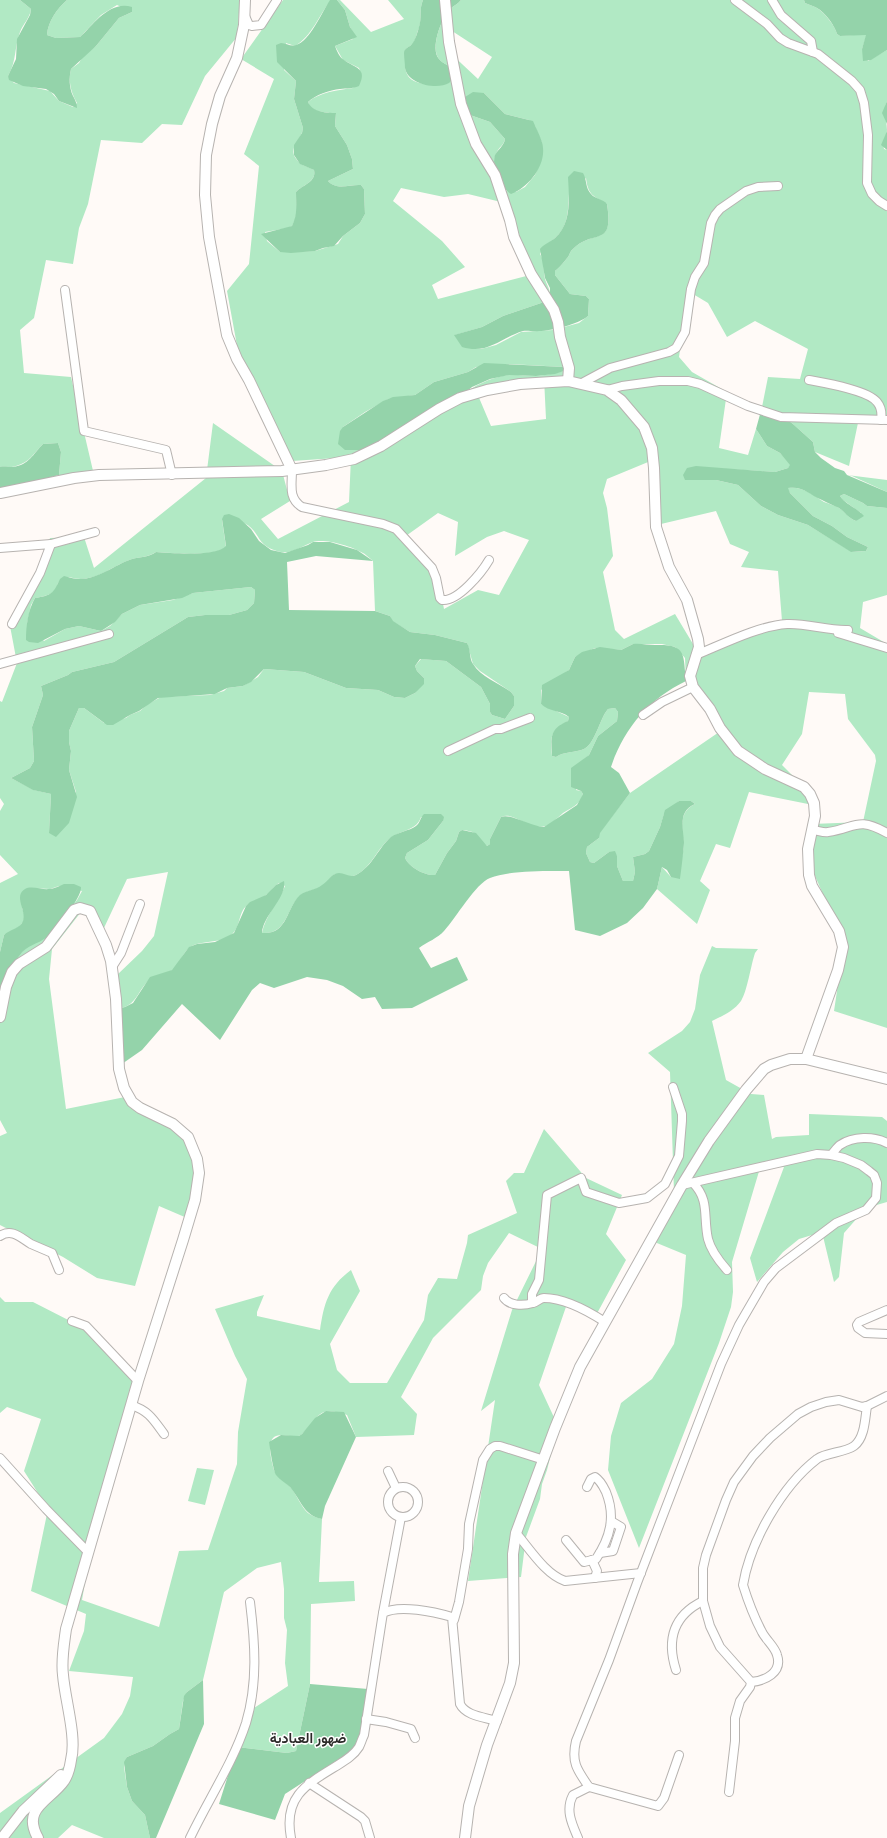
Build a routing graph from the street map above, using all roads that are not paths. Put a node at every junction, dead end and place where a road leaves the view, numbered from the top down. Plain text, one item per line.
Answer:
1 (245, 0) edge
2 (277, 0) edge
3 (445, 0) edge
4 (735, 0) edge
5 (772, 0) edge
6 (244, 13) junction
7 (813, 52) junction
8 (778, 186) dead end
9 (887, 206) edge
10 (65, 290) dead end
11 (809, 380) dead end
12 (568, 381) junction
13 (582, 383) junction
14 (607, 390) junction
15 (884, 420) edge
16 (292, 470) junction
17 (172, 475) junction
18 (0, 493) edge
19 (95, 532) dead end
20 (51, 544) junction
21 (0, 548) edge
22 (489, 560) dead end
23 (12, 624) dead end
24 (826, 630) junction
25 (848, 630) dead end
26 (109, 634) dead end
27 (887, 648) edge
28 (696, 656) junction
29 (0, 664) edge
30 (693, 687) junction
31 (644, 715) dead end
32 (530, 718) dead end
33 (448, 752) dead end
34 (812, 830) junction
35 (887, 833) edge
36 (140, 904) dead end
37 (112, 967) junction
38 (0, 1017) edge
39 (806, 1059) junction
40 (887, 1079) edge
41 (673, 1087) dead end
42 (887, 1143) edge
43 (831, 1155) junction
44 (693, 1183) junction
45 (682, 1185) junction
46 (0, 1236) edge
47 (59, 1270) dead end
48 (727, 1270) dead end
49 (504, 1298) dead end
50 (532, 1304) junction
51 (887, 1310) edge
52 (72, 1321) dead end
53 (605, 1322) junction
54 (887, 1334) edge
55 (138, 1381) junction
56 (887, 1396) edge
57 (132, 1405) junction
58 (867, 1406) junction
59 (164, 1434) dead end
60 (0, 1458) edge
61 (544, 1460) junction
62 (388, 1471) dead end
63 (396, 1488) junction
64 (587, 1488) dead end
65 (400, 1517) junction
66 (516, 1533) junction
67 (566, 1540) dead end
68 (88, 1552) junction
69 (592, 1560) junction
70 (641, 1573) junction
71 (596, 1578) junction
72 (703, 1601) junction
73 (250, 1602) dead end
74 (384, 1613) junction
75 (454, 1620) junction
76 (676, 1670) dead end
77 (751, 1682) junction
78 (366, 1720) junction
79 (497, 1720) junction
80 (415, 1738) dead end
81 (679, 1755) dead end
82 (70, 1765) junction
83 (309, 1783) junction
84 (589, 1787) junction
85 (729, 1792) dead end
86 (2, 1838) edge
87 (38, 1838) edge
88 (190, 1838) edge
89 (291, 1838) edge
90 (370, 1838) edge
91 (465, 1838) edge
92 (578, 1838) edge

1 - 6 street
2 - 6 street
3 - 12 street
4 - 7 street
5 - 7 street
6 - 16 street
7 - 9 street
8 - 13 street
10 - 17 street
11 - 15 street
12 - 13 street
12 - 16 street
13 - 14 street
14 - 15 street
14 - 28 street
16 - 17 street
16 - 22 street
17 - 18 street
19 - 20 street
20 - 21 street
20 - 23 street
24 - 25 street
24 - 27 street
24 - 28 street
26 - 29 street
28 - 30 street
30 - 31 street
30 - 34 street
32 - 33 street
34 - 35 street
34 - 39 street
36 - 37 street
37 - 38 street
37 - 55 street
39 - 40 street
39 - 45 street
41 - 50 street
42 - 43 street
43 - 44 street
43 - 70 street
44 - 45 street
44 - 48 street
45 - 53 street
46 - 47 street
49 - 50 street
50 - 53 street
51 - 54 street
52 - 55 street
53 - 61 street
55 - 57 street
56 - 58 street
57 - 59 street
57 - 68 street
58 - 72 street
58 - 77 street
60 - 68 street
61 - 66 street
61 - 75 street
62 - 63 street
63 - 65 street
63 - 65 street
64 - 69 street
65 - 74 street
66 - 71 street
66 - 79 street
67 - 69 street
68 - 82 street
69 - 71 street
70 - 71 street
70 - 84 street
72 - 76 street
72 - 77 street
73 - 88 street
74 - 75 street
74 - 78 street
75 - 79 street
77 - 85 street
78 - 80 street
78 - 83 street
79 - 91 street
81 - 84 street
82 - 86 street
82 - 87 street
83 - 89 street
83 - 90 street
84 - 92 street

